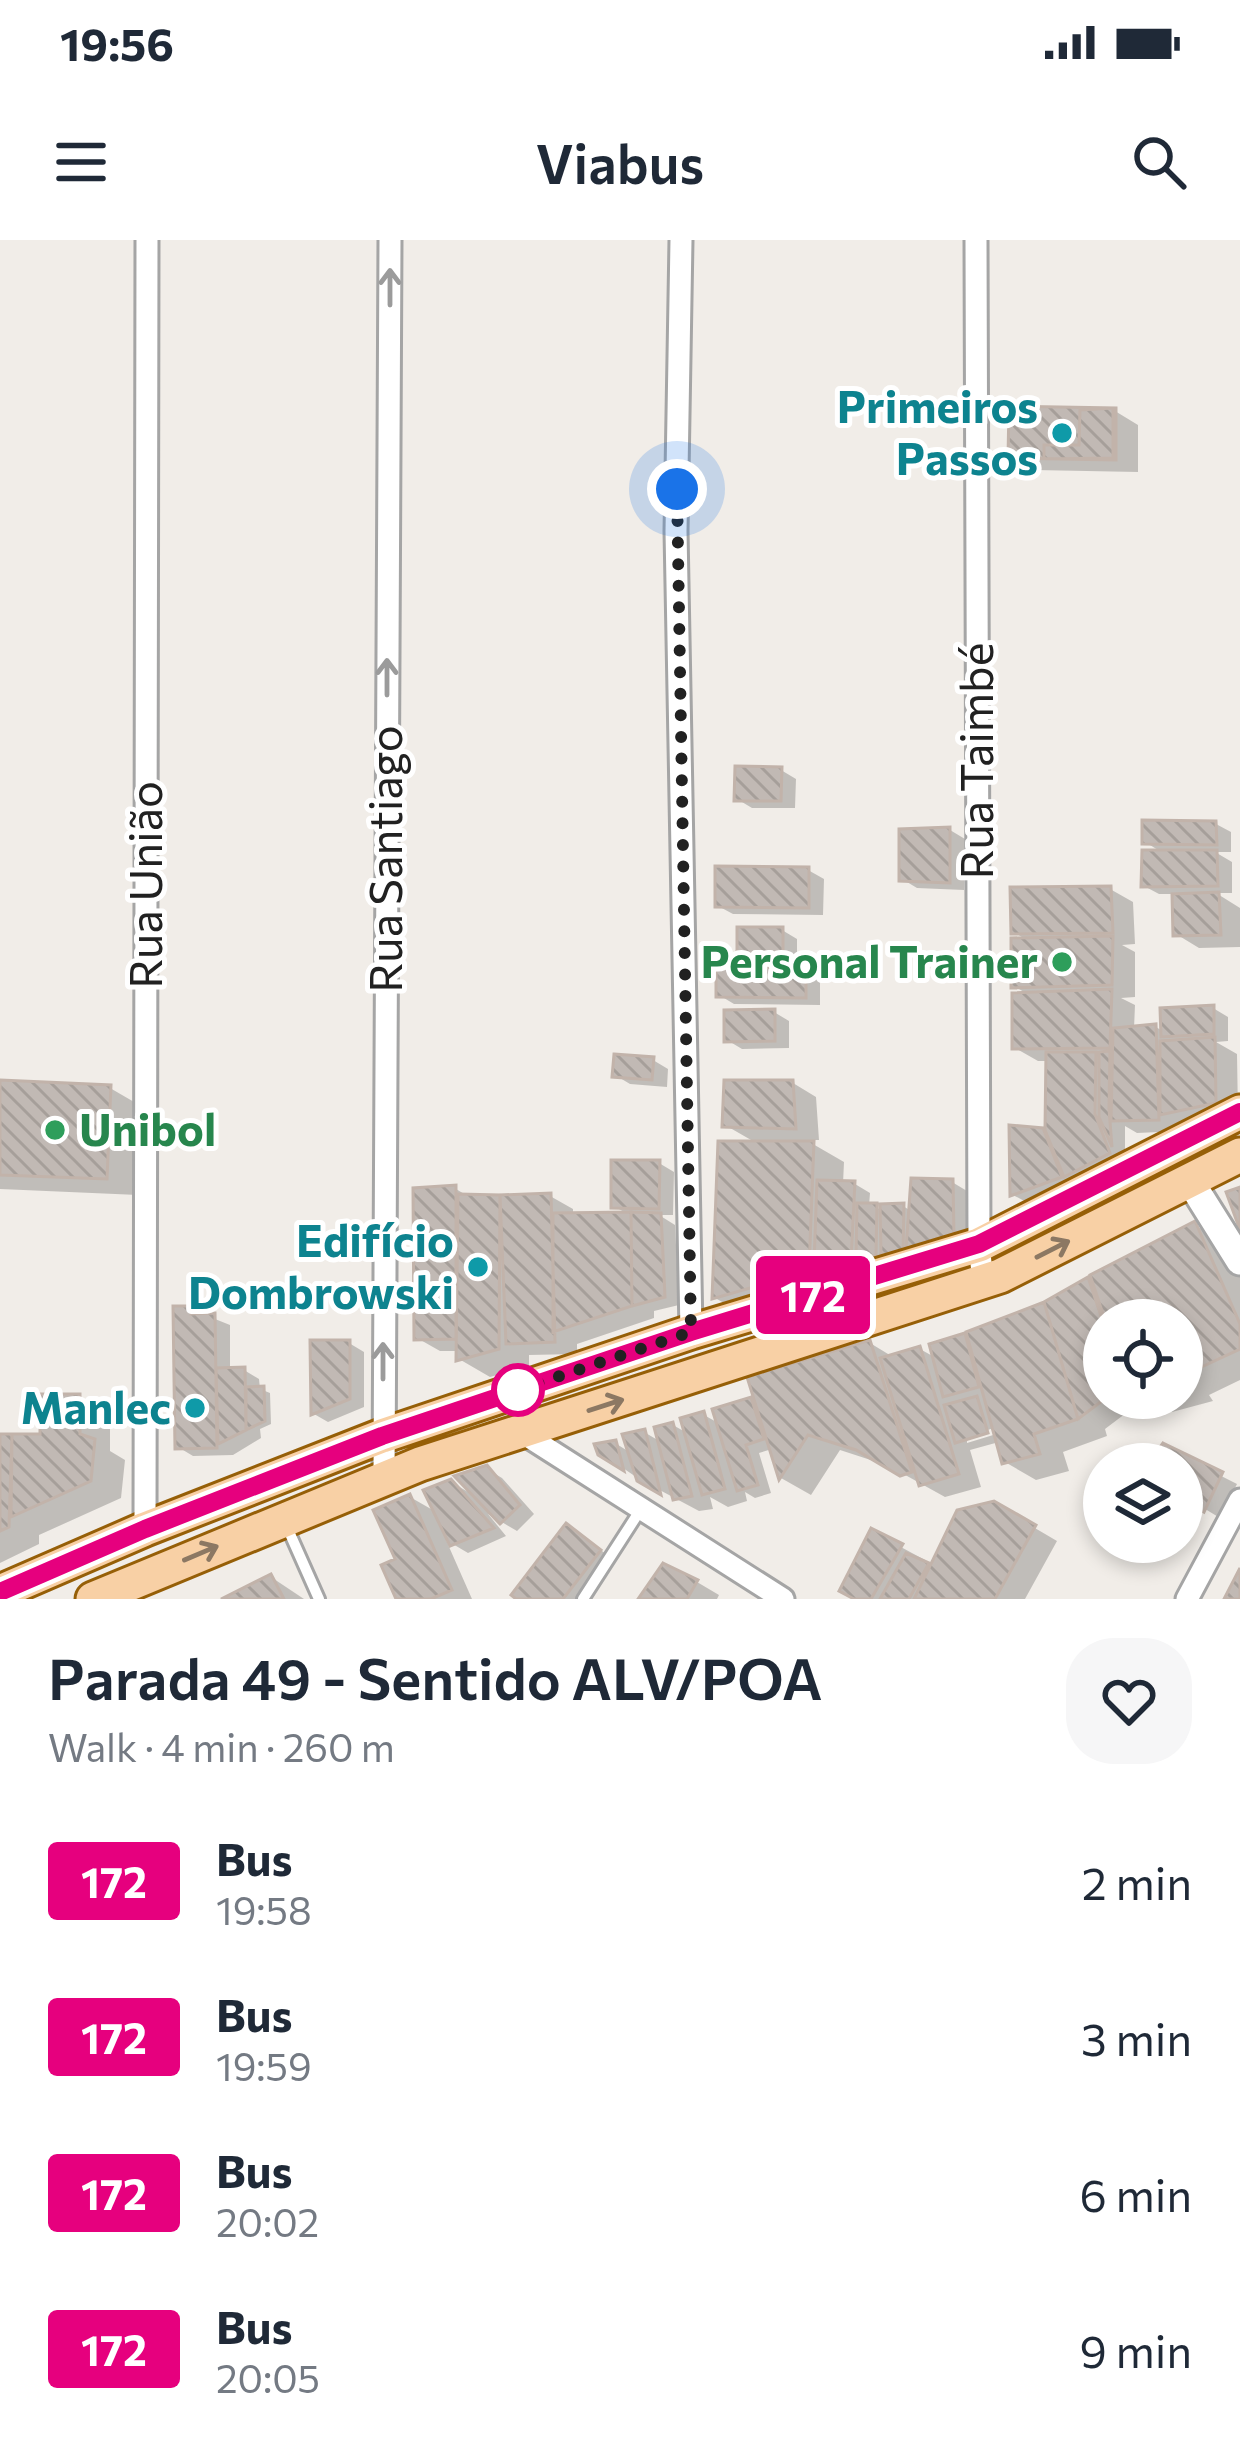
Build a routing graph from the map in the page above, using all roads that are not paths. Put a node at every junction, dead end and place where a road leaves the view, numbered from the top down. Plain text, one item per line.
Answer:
1 (147, 240) edge
2 (390, 240) edge
3 (681, 240) edge
4 (976, 240) edge
5 (1240, 1112) edge
6 (1240, 1155) edge
7 (1190, 1180) junction
8 (979, 1244) junction
9 (1240, 1262) edge
10 (983, 1281) junction
11 (691, 1332) junction
12 (521, 1432) junction
13 (382, 1436) junction
14 (384, 1478) junction
15 (1240, 1500) edge
16 (641, 1509) junction
17 (284, 1519) junction
18 (145, 1529) junction
19 (0, 1592) edge
20 (93, 1599) edge
21 (319, 1599) edge
22 (583, 1599) edge
23 (783, 1599) edge
24 (1187, 1599) edge

1 - 18 street, Rua União
13 -> 2 street, Rua Santiago
3 - 11 street
4 - 8 street, Rua Taimbé
5 - 8 main road
6 - 7 main road
7 - 9 street
10 -> 7 main road
8 - 10 street, Rua Taimbé
8 - 11 main road
12 -> 10 main road
11 - 13 main road
12 - 14 main road
12 - 16 street
13 - 14 street, Rua Santiago
13 - 18 main road
14 - 17 main road
15 - 24 street
16 - 22 lane
16 - 23 street
20 -> 17 main road
17 - 21 lane
18 - 19 main road

